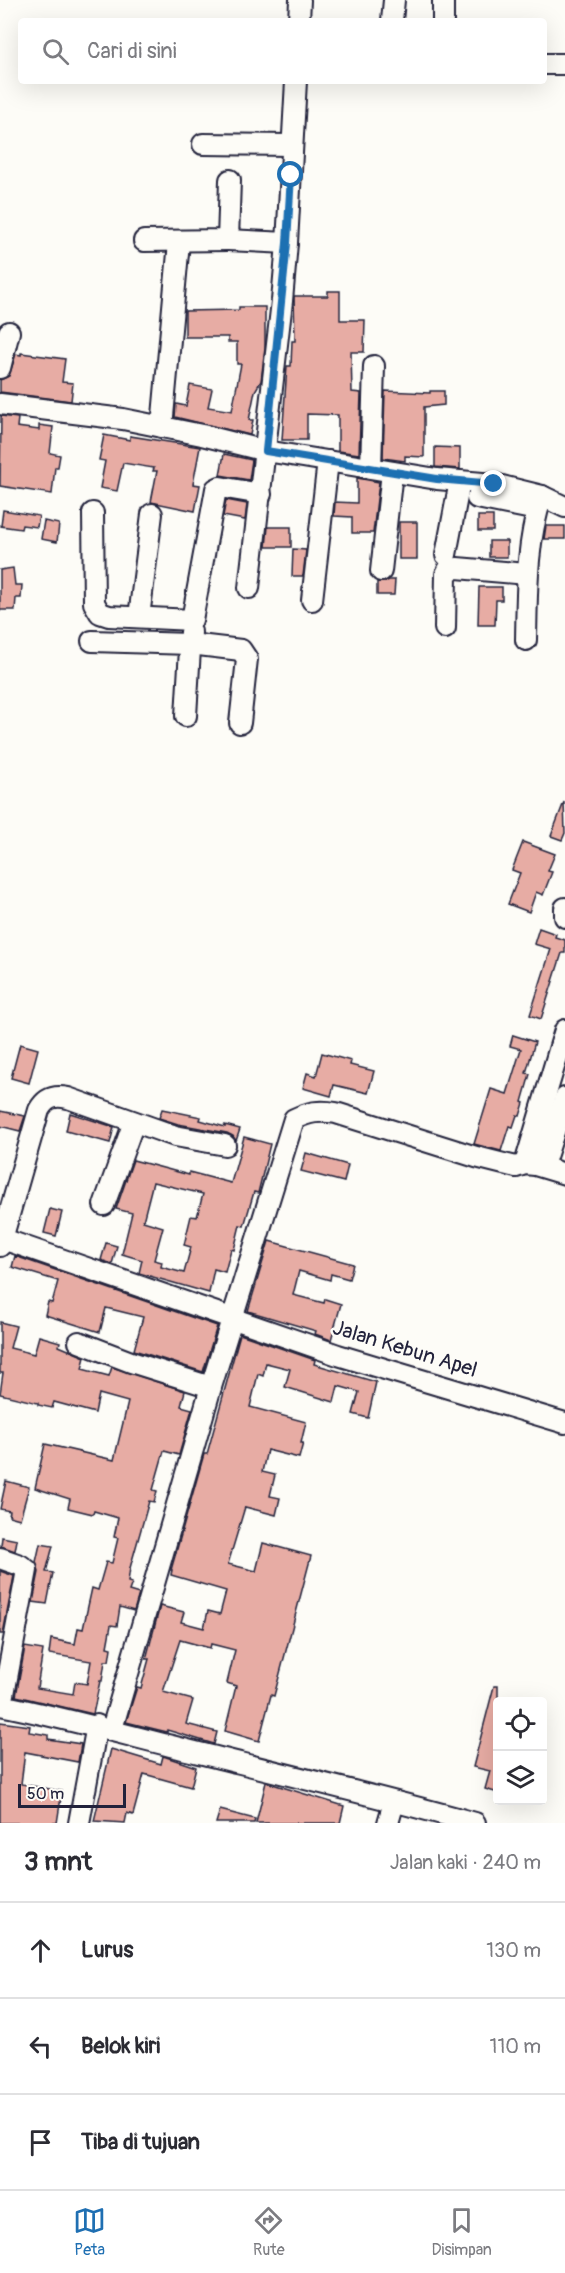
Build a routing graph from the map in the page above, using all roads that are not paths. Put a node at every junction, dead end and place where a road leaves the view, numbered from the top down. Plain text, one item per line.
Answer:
1 (300, 0) edge
2 (394, 0) edge
3 (443, 0) edge
4 (298, 18) edge
5 (392, 18) edge
6 (443, 18) edge
7 (547, 64) edge
8 (565, 64) edge
9 (296, 84) edge
10 (203, 144) dead end
11 (292, 146) junction
12 (230, 180) dead end
13 (228, 240) junction
14 (144, 241) dead end
15 (179, 242) junction
16 (287, 243) junction
17 (9, 333) dead end
18 (374, 366) dead end
19 (0, 368) edge
20 (0, 404) edge
21 (162, 427) junction
22 (266, 451) junction
23 (328, 461) junction
24 (370, 468) junction
25 (392, 472) junction
26 (460, 481) junction
27 (261, 494) junction
28 (477, 498) dead end
29 (540, 503) junction
30 (565, 507) edge
31 (93, 513) dead end
32 (152, 514) dead end
33 (446, 555) dead end
34 (381, 571) dead end
35 (527, 574) junction
36 (249, 588) dead end
37 (312, 600) dead end
38 (139, 617) junction
39 (192, 620) junction
40 (445, 628) dead end
41 (526, 639) dead end
42 (92, 641) dead end
43 (190, 644) junction
44 (186, 716) dead end
45 (240, 723) dead end
46 (565, 908) edge
47 (565, 917) edge
48 (565, 1030) edge
49 (565, 1098) edge
50 (134, 1122) junction
51 (225, 1145) dead end
52 (534, 1165) junction
53 (565, 1174) edge
54 (104, 1205) dead end
55 (1, 1241) edge
56 (232, 1319) junction
57 (79, 1342) dead end
58 (211, 1387) junction
59 (565, 1423) edge
60 (0, 1558) edge
61 (1, 1705) edge
62 (105, 1727) junction
63 (394, 1802) junction
64 (468, 1822) edge
65 (79, 1823) edge
66 (388, 1823) edge

1 - 4 street
2 - 5 street
3 - 6 street
7 - 8 street
9 - 11 street
10 - 11 street
11 - 16 street
12 - 13 street
13 - 15 street
13 - 16 street
14 - 15 street
15 - 21 street
16 - 22 street
17 - 19 street
18 - 24 street
20 - 21 street
21 - 22 street
22 - 23 street
22 - 27 street
23 - 24 street
23 - 37 street
24 - 25 street
25 - 26 street
25 - 34 street
26 - 29 street
26 - 33 street
27 - 36 street
27 - 39 street
28 - 29 street
29 - 30 street
29 - 35 street
31 - 38 street
32 - 38 street
35 - 40 street
35 - 41 street
38 - 39 street
39 - 43 street
42 - 43 street
43 - 44 street
43 - 45 street
46 - 47 street
48 - 52 street
49 - 52 street
50 - 51 street
50 - 54 street
50 - 55 street
52 - 53 street
52 - 56 street
55 - 56 street, Jalan Kebun Apel
56 - 58 street
56 - 59 street, Jalan Kebun Apel
57 - 58 street
58 - 62 street
60 - 61 street
61 - 62 street
62 - 63 street
62 - 65 street
63 - 64 street
63 - 66 street

